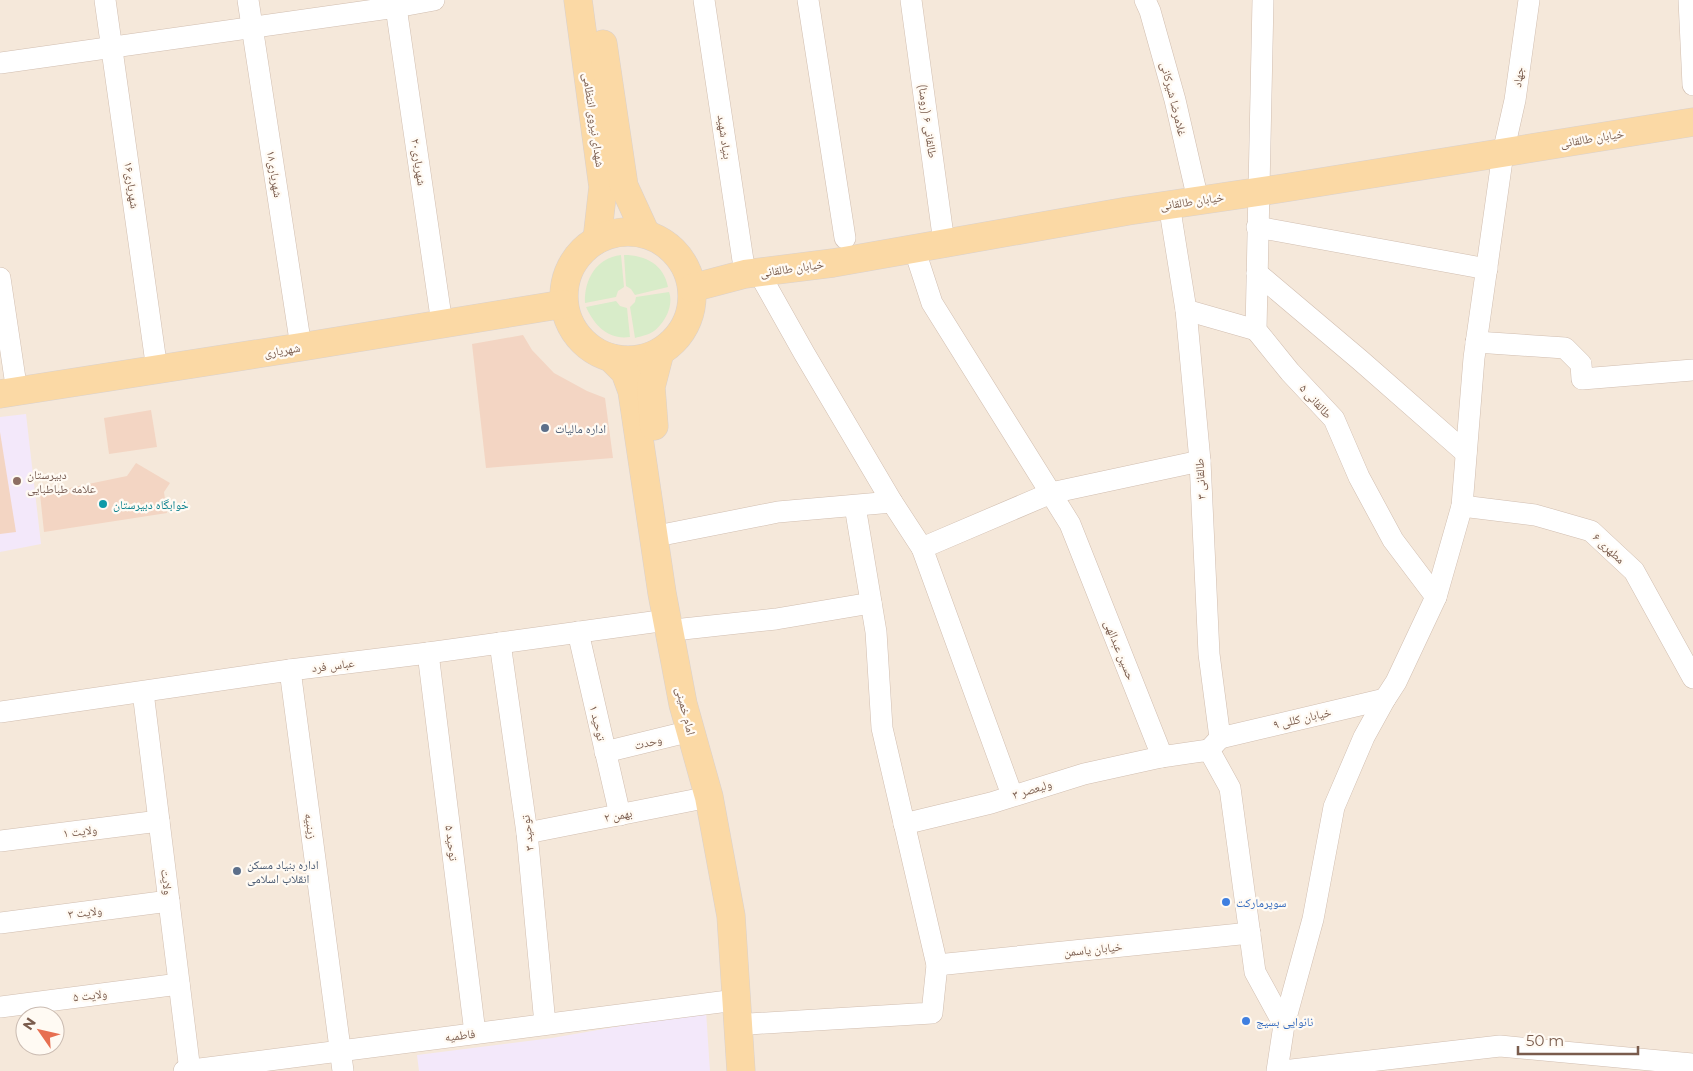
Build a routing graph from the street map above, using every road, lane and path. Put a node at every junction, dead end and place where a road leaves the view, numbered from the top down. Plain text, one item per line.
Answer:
1 (105, 0) edge
2 (248, 0) edge
3 (434, 0) edge
4 (578, 0) edge
5 (597, 0) edge
6 (704, 0) edge
7 (808, 0) edge
8 (911, 0) edge
9 (1145, 0) edge
10 (1264, 0) edge
11 (1529, 0) edge
12 (1688, 0) edge
13 (396, 4) edge
14 (252, 27) junction
15 (113, 48) junction
16 (0, 63) edge
17 (1693, 85) edge
18 (1693, 122) edge
19 (1503, 153) junction
20 (1258, 191) junction
21 (1198, 200) junction
22 (1169, 204) junction
23 (1257, 227) junction
24 (646, 234) junction
25 (845, 238) dead end
26 (597, 240) junction
27 (944, 243) junction
28 (914, 248) junction
29 (1487, 269) junction
30 (752, 273) junction
31 (1256, 273) junction
32 (0, 278) edge
33 (692, 288) junction
34 (564, 304) junction
35 (1186, 310) junction
36 (442, 324) junction
37 (1256, 330) junction
38 (1476, 342) junction
39 (301, 347) junction
40 (660, 352) junction
41 (611, 358) junction
42 (158, 370) junction
43 (1693, 370) edge
44 (8, 393) edge
45 (1466, 453) junction
46 (1200, 461) junction
47 (1051, 493) junction
48 (892, 502) junction
49 (855, 506) junction
50 (1462, 506) junction
51 (667, 534) junction
52 (922, 548) junction
53 (1436, 597) junction
54 (871, 603) junction
55 (675, 624) junction
56 (578, 632) junction
57 (500, 643) junction
58 (428, 653) junction
59 (290, 670) junction
60 (1693, 678) edge
61 (143, 692) junction
62 (1385, 699) junction
63 (0, 712) edge
64 (691, 732) junction
65 (1214, 744) junction
66 (605, 752) junction
67 (1161, 757) junction
68 (1012, 795) junction
69 (709, 797) junction
70 (620, 815) junction
71 (159, 821) junction
72 (904, 824) junction
73 (527, 833) junction
74 (0, 841) edge
75 (169, 901) junction
76 (0, 923) edge
77 (1250, 933) junction
78 (936, 965) junction
79 (179, 984) junction
80 (736, 1000) junction
81 (0, 1007) edge
82 (546, 1024) junction
83 (749, 1024) junction
84 (1284, 1025) junction
85 (475, 1034) junction
86 (342, 1061) edge
87 (1604, 1064) edge
88 (1693, 1064) edge
89 (188, 1071) edge
90 (741, 1071) edge
91 (752, 1071) edge
92 (1277, 1071) edge
93 (1283, 1071) edge

1 - 15 street, شهریاری۱۶
2 - 14 street, شهریاری۱۸
3 - 13 street
4 - 26 main road, شهدای نیروی انتظامی
5 - 24 main road, شهدای نیروی انتظامی
6 - 30 street, بنیاد شهید
7 - 25 street
8 - 27 street, طالقانی ۶ (رومنا)
9 - 21 street, غلامرضا شیرکانی
10 - 20 street
11 - 19 street, جهاد
12 - 17 street
13 - 14 street
13 - 36 street, شهریاری۲۰
14 - 15 street
14 - 39 street, شهریاری۱۸
15 - 16 street
15 - 42 street, شهریاری۱۶
18 - 19 main road, خیابان طالقانی
19 - 20 main road, خیابان طالقانی
19 - 29 street, جهاد
20 - 21 main road, خیابان طالقانی
20 - 23 street
21 - 22 main road, خیابان طالقانی
22 - 27 main road, خیابان طالقانی
22 - 35 street, طالقانی ۳
23 - 29 street
23 - 31 street
24 - 26 main road
24 - 33 main road
26 - 34 main road
27 - 28 main road, خیابان طالقانی
28 - 30 main road, خیابان طالقانی
28 - 47 street, حسین عبدالهی
29 - 38 street, جهاد
30 - 33 main road, خیابان طالقانی
30 - 48 street
31 - 37 street
31 - 45 street
32 - 44 street
33 - 40 main road
34 - 36 main road, شهریاری
34 - 41 main road
35 - 37 street
35 - 46 street, طالقانی ۳
36 - 39 main road, شهریاری
37 - 53 street, طالقانی ۵
38 - 43 street
38 - 45 street, جهاد
39 - 42 main road, شهریاری
40 - 41 main road
40 - 51 main road, امام خمینی
41 - 55 main road, امام خمینی
42 - 44 main road, شهریاری
45 - 50 street, جهاد
46 - 47 street
46 - 65 street, طالقانی ۳
47 - 52 street
47 - 67 street, حسین عبدالهی
48 - 49 street
48 - 52 street
49 - 51 street
49 - 54 street
50 - 53 street, جهاد
50 - 60 street, مطهری ۶
51 - 55 main road, امام خمینی
52 - 68 street
53 - 62 street, جهاد
54 - 55 street, عباس فرد
54 - 72 street
55 - 56 street, عباس فرد
55 - 64 main road, امام خمینی
55 - 83 main road, امام خمینی
56 - 57 street, عباس فرد
56 - 66 street, توحید ۱
57 - 58 street, عباس فرد
57 - 73 street, توحید ۳
58 - 59 street, عباس فرد
58 - 85 street, توحید ۵
59 - 61 street, عباس فرد
59 - 86 street, زینبیه
61 - 63 street, عباس فرد
61 - 71 street, ولایت
62 - 65 street, خیابان کللی ۹
62 - 84 street, جهاد
64 - 66 street, وحدت
64 - 69 main road, امام خمینی
65 - 67 street
65 - 77 street
66 - 70 street, توحید ۱
67 - 68 street, ولیعصر ۳
68 - 72 street, ولیعصر ۳
69 - 70 street, بهمن ۲
69 - 80 main road, امام خمینی
70 - 73 street, بهمن ۲
71 - 74 street, ولایت ۱
71 - 75 street, ولایت
72 - 78 street
73 - 82 street, توحید ۳
75 - 76 street, ولایت ۳
75 - 79 street, ولایت
77 - 78 street, خیابان یاسمن
77 - 84 street
78 - 83 street
79 - 81 street, ولایت ۵
79 - 89 street, ولایت
80 - 82 street, فاطمیه
80 - 90 main road, امام خمینی
82 - 85 street, فاطمیه
83 - 91 main road, امام خمینی
84 - 92 street, جهاد
85 - 86 street, فاطمیه
86 - 89 street, فاطمیه
87 - 88 street
87 - 93 street

